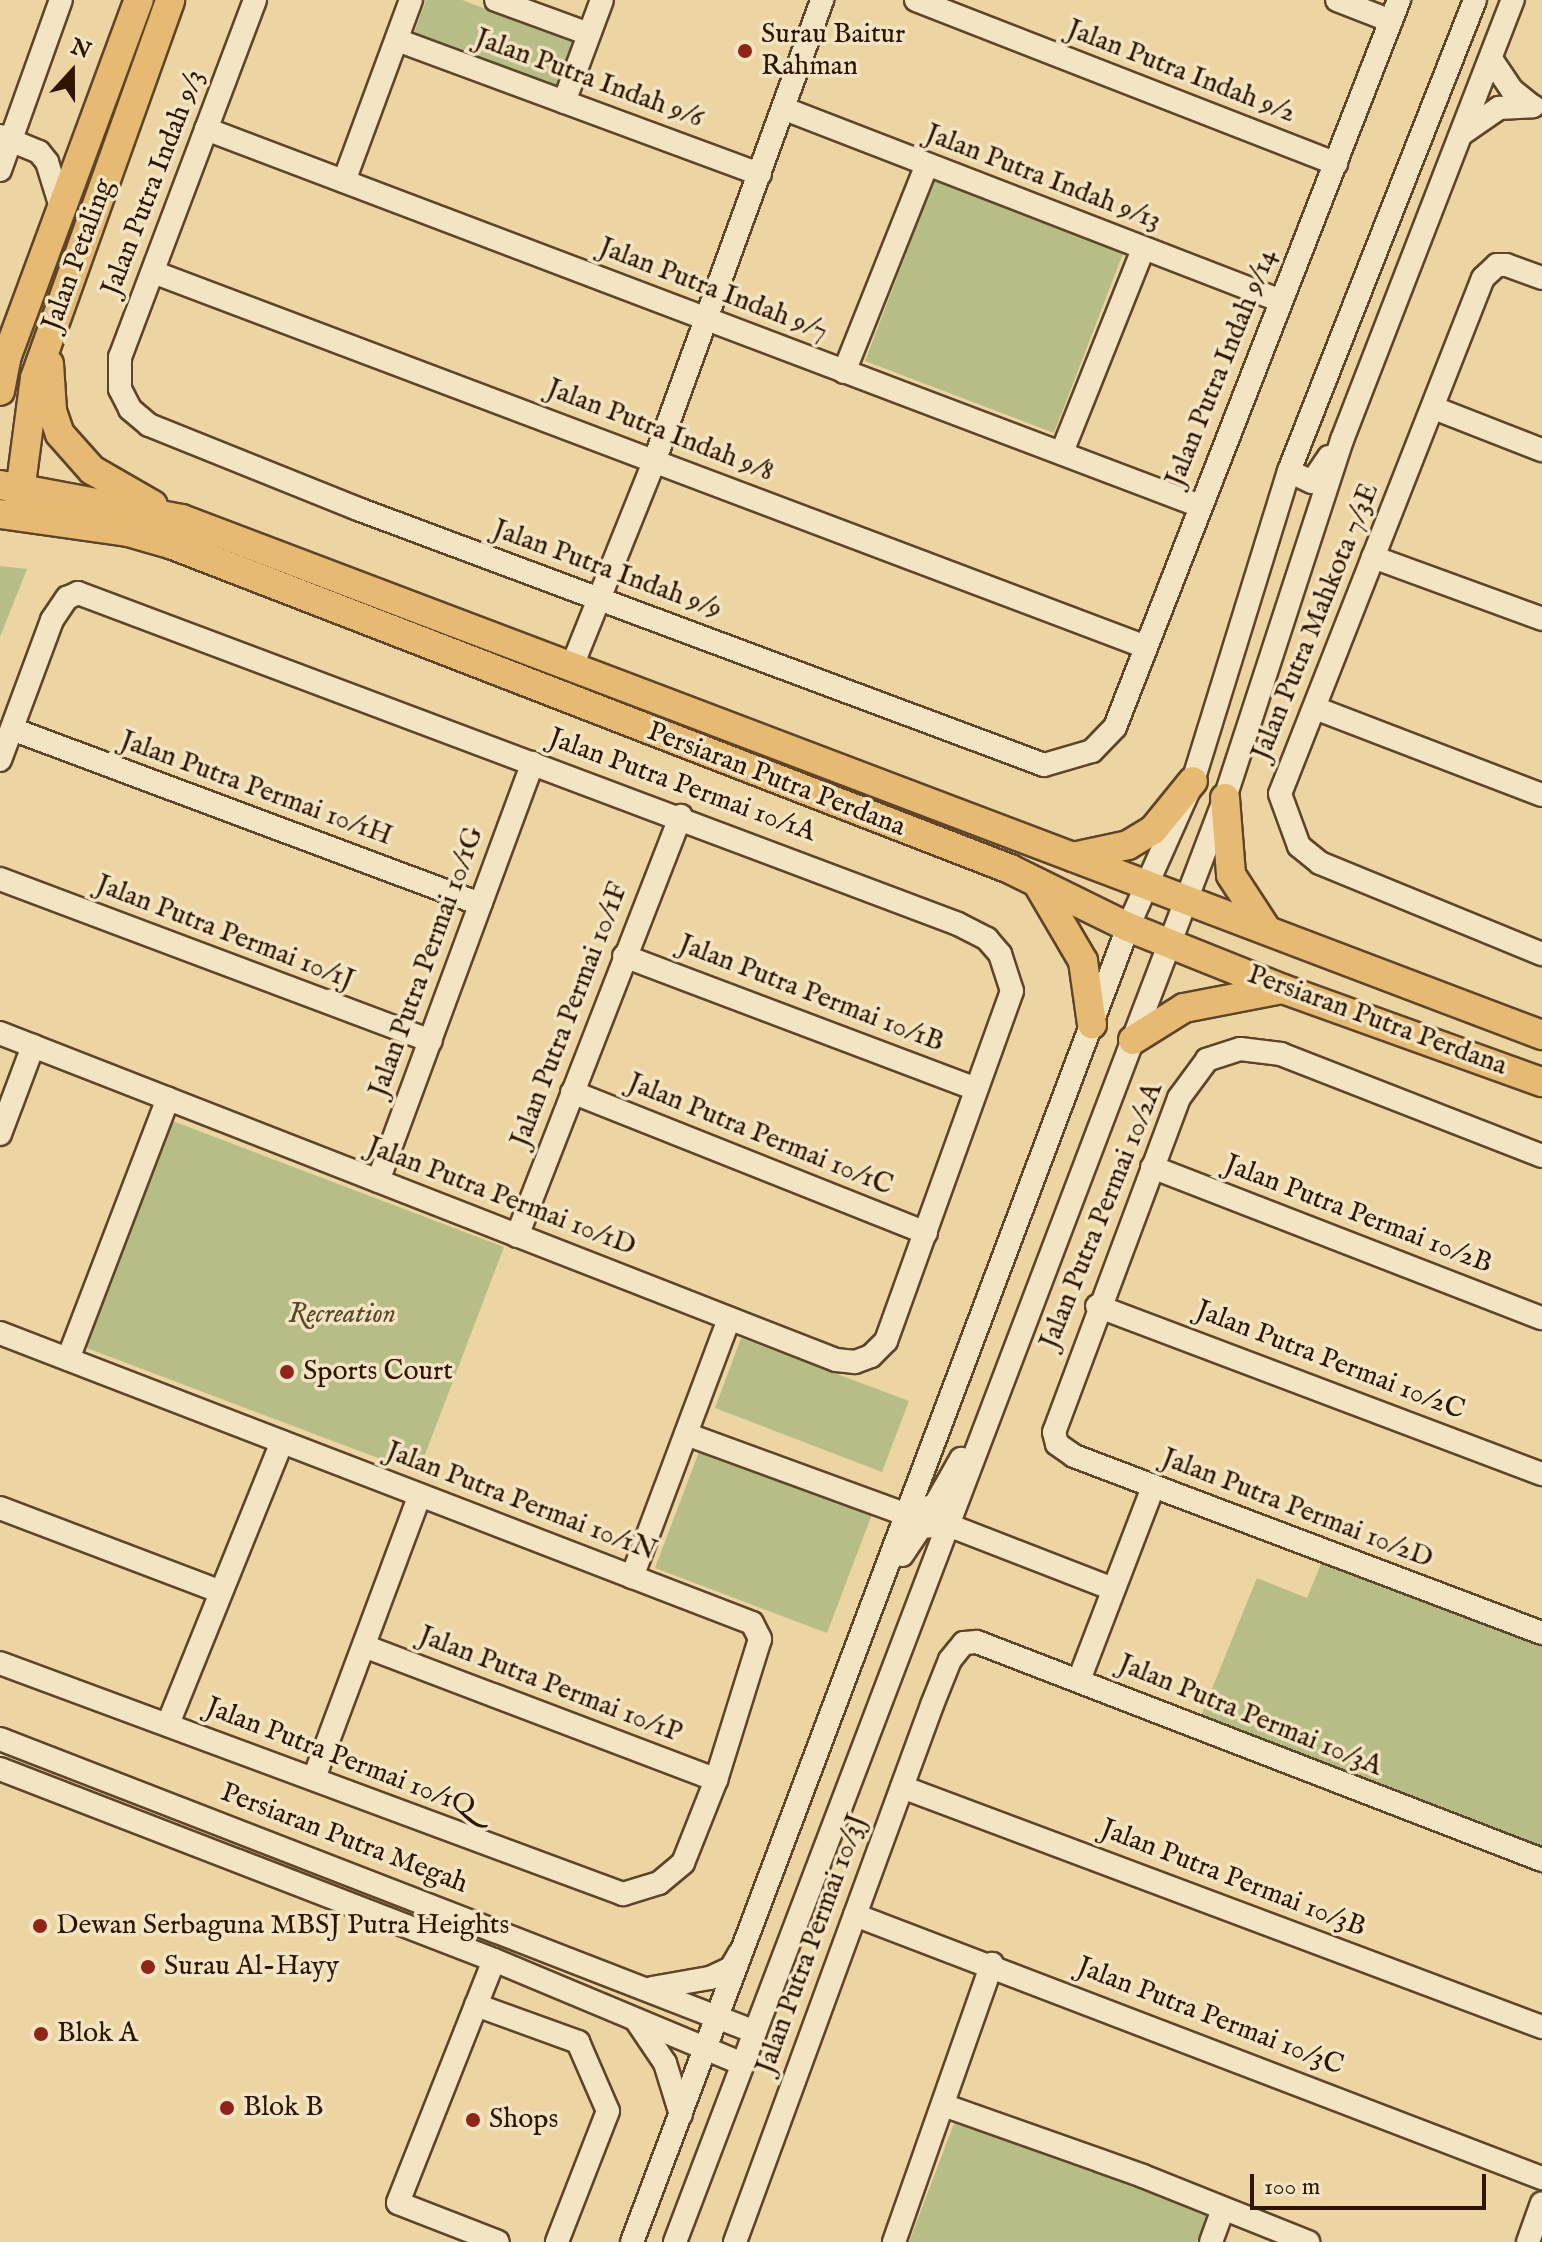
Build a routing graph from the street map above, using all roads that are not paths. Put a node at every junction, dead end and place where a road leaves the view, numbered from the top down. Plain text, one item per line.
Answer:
1 (61, 0) edge
2 (126, 0) edge
3 (139, 0) edge
4 (170, 0) edge
5 (255, 0) edge
6 (411, 0) edge
7 (496, 0) edge
8 (602, 0) edge
9 (822, 0) edge
10 (916, 0) edge
11 (1337, 0) edge
12 (1475, 0) edge
13 (1513, 0) edge
14 (1395, 10) edge
15 (589, 34) junction
16 (125, 36) junction
17 (397, 40) junction
18 (1491, 59) junction
19 (564, 102) junction
20 (1538, 108) edge
21 (785, 109) junction
22 (206, 129) junction
23 (1461, 135) junction
24 (6, 138) edge
25 (1336, 164) junction
26 (927, 165) junction
27 (0, 170) edge
28 (760, 174) junction
29 (344, 181) junction
30 (61, 207) junction
31 (1143, 249) junction
32 (153, 272) junction
33 (1542, 278) edge
34 (1281, 301) junction
35 (22, 315) junction
36 (707, 318) junction
37 (52, 327) junction
38 (0, 342) edge
39 (844, 372) junction
40 (120, 389) joint
41 (0, 391) edge
42 (1434, 408) junction
43 (1342, 440) junction
44 (1542, 450) edge
45 (1062, 452) junction
46 (654, 462) junction
47 (1289, 471) junction
48 (9, 501) edge
49 (1200, 506) junction
50 (182, 519) junction
51 (1373, 557) junction
52 (598, 599) junction
53 (1542, 619) edge
54 (1146, 647) junction
55 (572, 666) junction
56 (1315, 708) junction
57 (12, 729) junction
58 (1092, 751) joint
59 (0, 760) edge
60 (533, 763) junction
61 (1193, 781) junction
62 (1542, 795) edge
63 (1225, 798) junction
64 (681, 816) junction
65 (1069, 858) junction
66 (1010, 869) junction
67 (0, 879) edge
68 (1147, 886) junction
69 (1186, 900) junction
70 (480, 904) junction
71 (1128, 927) junction
72 (1265, 927) junction
73 (1170, 942) junction
74 (1542, 954) edge
75 (624, 956) junction
76 (1283, 989) junction
77 (1092, 1024) junction
78 (0, 1033) edge
79 (1542, 1035) edge
80 (1133, 1040) junction
81 (430, 1041) junction
82 (33, 1046) junction
83 (1542, 1082) edge
84 (976, 1089) junction
85 (572, 1092) junction
86 (168, 1099) junction
87 (0, 1134) edge
88 (1542, 1156) edge
89 (1152, 1167) junction
90 (378, 1181) junction
91 (517, 1236) junction
92 (924, 1241) junction
93 (1097, 1306) junction
94 (1542, 1318) edge
95 (729, 1319) junction
96 (0, 1333) edge
97 (68, 1359) junction
98 (1056, 1421) joint
99 (984, 1431) junction
100 (686, 1434) junction
101 (282, 1442) junction
102 (1542, 1474) edge
103 (1153, 1487) junction
104 (915, 1493) junction
105 (420, 1495) junction
106 (873, 1503) junction
107 (0, 1508) edge
108 (952, 1514) junction
109 (907, 1515) junction
110 (975, 1535) junction
111 (894, 1549) junction
112 (934, 1561) junction
113 (885, 1573) junction
114 (632, 1577) junction
115 (1113, 1589) junction
116 (221, 1592) junction
117 (1542, 1633) edge
118 (364, 1646) junction
119 (0, 1663) edge
120 (947, 1668) joint
121 (1079, 1680) junction
122 (168, 1724) junction
123 (0, 1739) edge
124 (0, 1769) edge
125 (314, 1778) junction
126 (716, 1780) junction
127 (902, 1787) junction
128 (1542, 1860) edge
129 (659, 1883) joint
130 (855, 1915) junction
131 (750, 1933) junction
132 (494, 1960) junction
133 (992, 1964) junction
134 (647, 1989) junction
135 (476, 2005) junction
136 (719, 2017) junction
137 (635, 2020) junction
138 (1542, 2027) edge
139 (755, 2032) junction
140 (706, 2049) junction
141 (743, 2064) junction
142 (943, 2105) junction
143 (681, 2115) junction
144 (1542, 2178) edge
145 (1542, 2203) edge
146 (1223, 2209) junction
147 (498, 2242) edge
148 (557, 2242) edge
149 (632, 2242) edge
150 (675, 2242) edge
151 (735, 2242) edge
152 (894, 2242) edge
153 (1211, 2242) edge
154 (1308, 2242) edge
155 (1528, 2242) edge

1 - 24 street
2 - 16 main road
3 - 16 main road, Jalan Petaling
4 - 37 main road, Jalan Petaling
5 - 22 street, Jalan Putra Indah 9/3
6 - 17 street
7 - 15 street
8 - 15 street
9 - 21 street
10 - 25 street, Jalan Putra Indah 9/2
11 - 14 street
12 - 47 street
13 - 18 street
14 - 25 street, Jalan Putra Indah 9/14
15 - 19 street
16 - 30 main road, Jalan Petaling
17 - 19 street, Jalan Putra Indah 9/6
17 - 29 street
18 - 20 street
18 - 23 street
19 - 28 street, Jalan Putra Indah 9/6
20 - 23 street
21 - 26 street, Jalan Putra Indah 9/13
21 - 28 street
22 - 29 street, Jalan Putra Indah 9/7
22 - 32 street, Jalan Putra Indah 9/3
23 - 43 street
24 - 27 street
24 - 30 street
25 - 34 street, Jalan Putra Indah 9/14
26 - 31 street, Jalan Putra Indah 9/13
26 - 39 street
28 - 36 street
29 - 36 street, Jalan Putra Indah 9/7
30 - 35 main road, Jalan Petaling
31 - 34 street, Jalan Putra Indah 9/13
31 - 45 street
32 - 40 street, Jalan Putra Indah 9/3
32 - 46 street, Jalan Putra Indah 9/8
33 - 42 street, Jalan Putra Mahkota 7/3E
34 - 49 street, Jalan Putra Indah 9/14
35 - 38 main road
35 - 41 main road, Jalan Petaling
36 - 39 street, Jalan Putra Indah 9/7
36 - 46 street
37 - 48 main road, Jalan Petaling
37 - 50 main road
39 - 45 street, Jalan Putra Indah 9/7
40 - 52 street, Jalan Putra Indah 9/9
42 - 44 street
42 - 51 street, Jalan Putra Mahkota 7/3E
43 - 47 street
43 - 63 street
45 - 49 street, Jalan Putra Indah 9/7
46 - 52 street
46 - 54 street, Jalan Putra Indah 9/8
47 - 61 street
48 - 50 main road, Persiaran Putra Perdana
48 - 66 main road, Persiaran Putra Perdana
49 - 54 street, Jalan Putra Indah 9/14
50 - 55 main road, Persiaran Putra Perdana
51 - 53 street
51 - 56 street, Jalan Putra Mahkota 7/3E
52 - 55 street
52 - 58 street, Jalan Putra Indah 9/9
54 - 58 street, Jalan Putra Indah 9/14
55 - 65 main road, Persiaran Putra Perdana
56 - 62 street
56 - 74 street, Jalan Putra Mahkota 7/3E
57 - 59 street
57 - 60 street, Jalan Putra Permai 10/1A
57 - 70 street, Jalan Putra Permai 10/1H
60 - 64 street, Jalan Putra Permai 10/1A
60 - 70 street, Jalan Putra Permai 10/1G
61 - 65 main road
61 - 68 street
63 - 69 street
63 - 72 main road
64 - 75 street, Jalan Putra Permai 10/1F
64 - 84 street, Jalan Putra Permai 10/1A
65 - 68 main road, Persiaran Putra Perdana
66 - 71 main road, Persiaran Putra Perdana
66 - 77 main road
67 - 81 street, Jalan Putra Permai 10/1J
68 - 69 main road, Persiaran Putra Perdana
68 - 71 street
69 - 72 main road, Persiaran Putra Perdana
69 - 73 street
70 - 81 street, Jalan Putra Permai 10/1G
71 - 73 main road, Persiaran Putra Perdana
71 - 77 street
72 - 79 main road, Persiaran Putra Perdana
73 - 76 main road, Persiaran Putra Perdana
73 - 80 street
75 - 84 street, Jalan Putra Permai 10/1B
75 - 85 street, Jalan Putra Permai 10/1F
76 - 80 main road
76 - 83 main road, Persiaran Putra Perdana
77 - 104 street
78 - 82 street, Jalan Putra Permai 10/1D
80 - 99 street
81 - 90 street, Jalan Putra Permai 10/1G
82 - 86 street, Jalan Putra Permai 10/1D
82 - 87 street
84 - 92 street, Jalan Putra Permai 10/1A
85 - 91 street, Jalan Putra Permai 10/1F
85 - 92 street, Jalan Putra Permai 10/1C
86 - 90 street, Jalan Putra Permai 10/1D
86 - 97 street
88 - 89 street, Jalan Putra Permai 10/2A
89 - 93 street, Jalan Putra Permai 10/2A
89 - 94 street, Jalan Putra Permai 10/2B
90 - 91 street, Jalan Putra Permai 10/1D
91 - 95 street, Jalan Putra Permai 10/1D
92 - 95 street, Jalan Putra Permai 10/1D
93 - 98 street, Jalan Putra Permai 10/2A
93 - 102 street, Jalan Putra Permai 10/2C
95 - 100 street
96 - 97 street, Jalan Putra Permai 10/1N
97 - 101 street, Jalan Putra Permai 10/1N
98 - 103 street, Jalan Putra Permai 10/2D
99 - 108 street
99 - 109 street
100 - 106 street
100 - 114 street
101 - 105 street, Jalan Putra Permai 10/1N
101 - 116 street
103 - 115 street
103 - 117 street, Jalan Putra Permai 10/2D
104 - 106 street
104 - 109 street
105 - 114 street, Jalan Putra Permai 10/1N
105 - 118 street
106 - 109 street
106 - 111 street
107 - 116 street
108 - 110 street
108 - 112 street
108 - 113 street
109 - 111 street
110 - 112 street
110 - 115 street
111 - 113 street
112 - 139 street
113 - 131 street
114 - 126 street, Jalan Putra Permai 10/1N
115 - 121 street
116 - 122 street
118 - 125 street
118 - 126 street, Jalan Putra Permai 10/1P
119 - 122 street, Jalan Putra Permai 10/1Q
120 - 121 street, Jalan Putra Permai 10/3A
120 - 127 street, Jalan Putra Permai 10/3J
121 - 128 street, Jalan Putra Permai 10/3A
122 - 125 street, Jalan Putra Permai 10/1Q
123 - 134 street, Persiaran Putra Megah
124 - 132 street, Persiaran Putra Megah
125 - 129 street, Jalan Putra Permai 10/1Q
126 - 129 street, Jalan Putra Permai 10/1N
127 - 130 street, Jalan Putra Permai 10/3J
127 - 138 street, Jalan Putra Permai 10/3B
130 - 133 street, Jalan Putra Permai 10/3C
130 - 151 street, Jalan Putra Permai 10/3J
131 - 134 street
131 - 136 street
132 - 135 street
132 - 137 street, Persiaran Putra Megah
133 - 142 street
133 - 144 street, Jalan Putra Permai 10/3C
134 - 136 street, Persiaran Putra Megah
135 - 147 street
135 - 148 street
136 - 139 street, Persiaran Putra Megah
136 - 140 street
137 - 140 street, Persiaran Putra Megah
137 - 143 street
139 - 141 street
140 - 141 street, Persiaran Putra Megah
140 - 143 street
141 - 150 street
142 - 146 street
142 - 152 street
143 - 149 street
145 - 155 street
146 - 153 street
146 - 154 street

